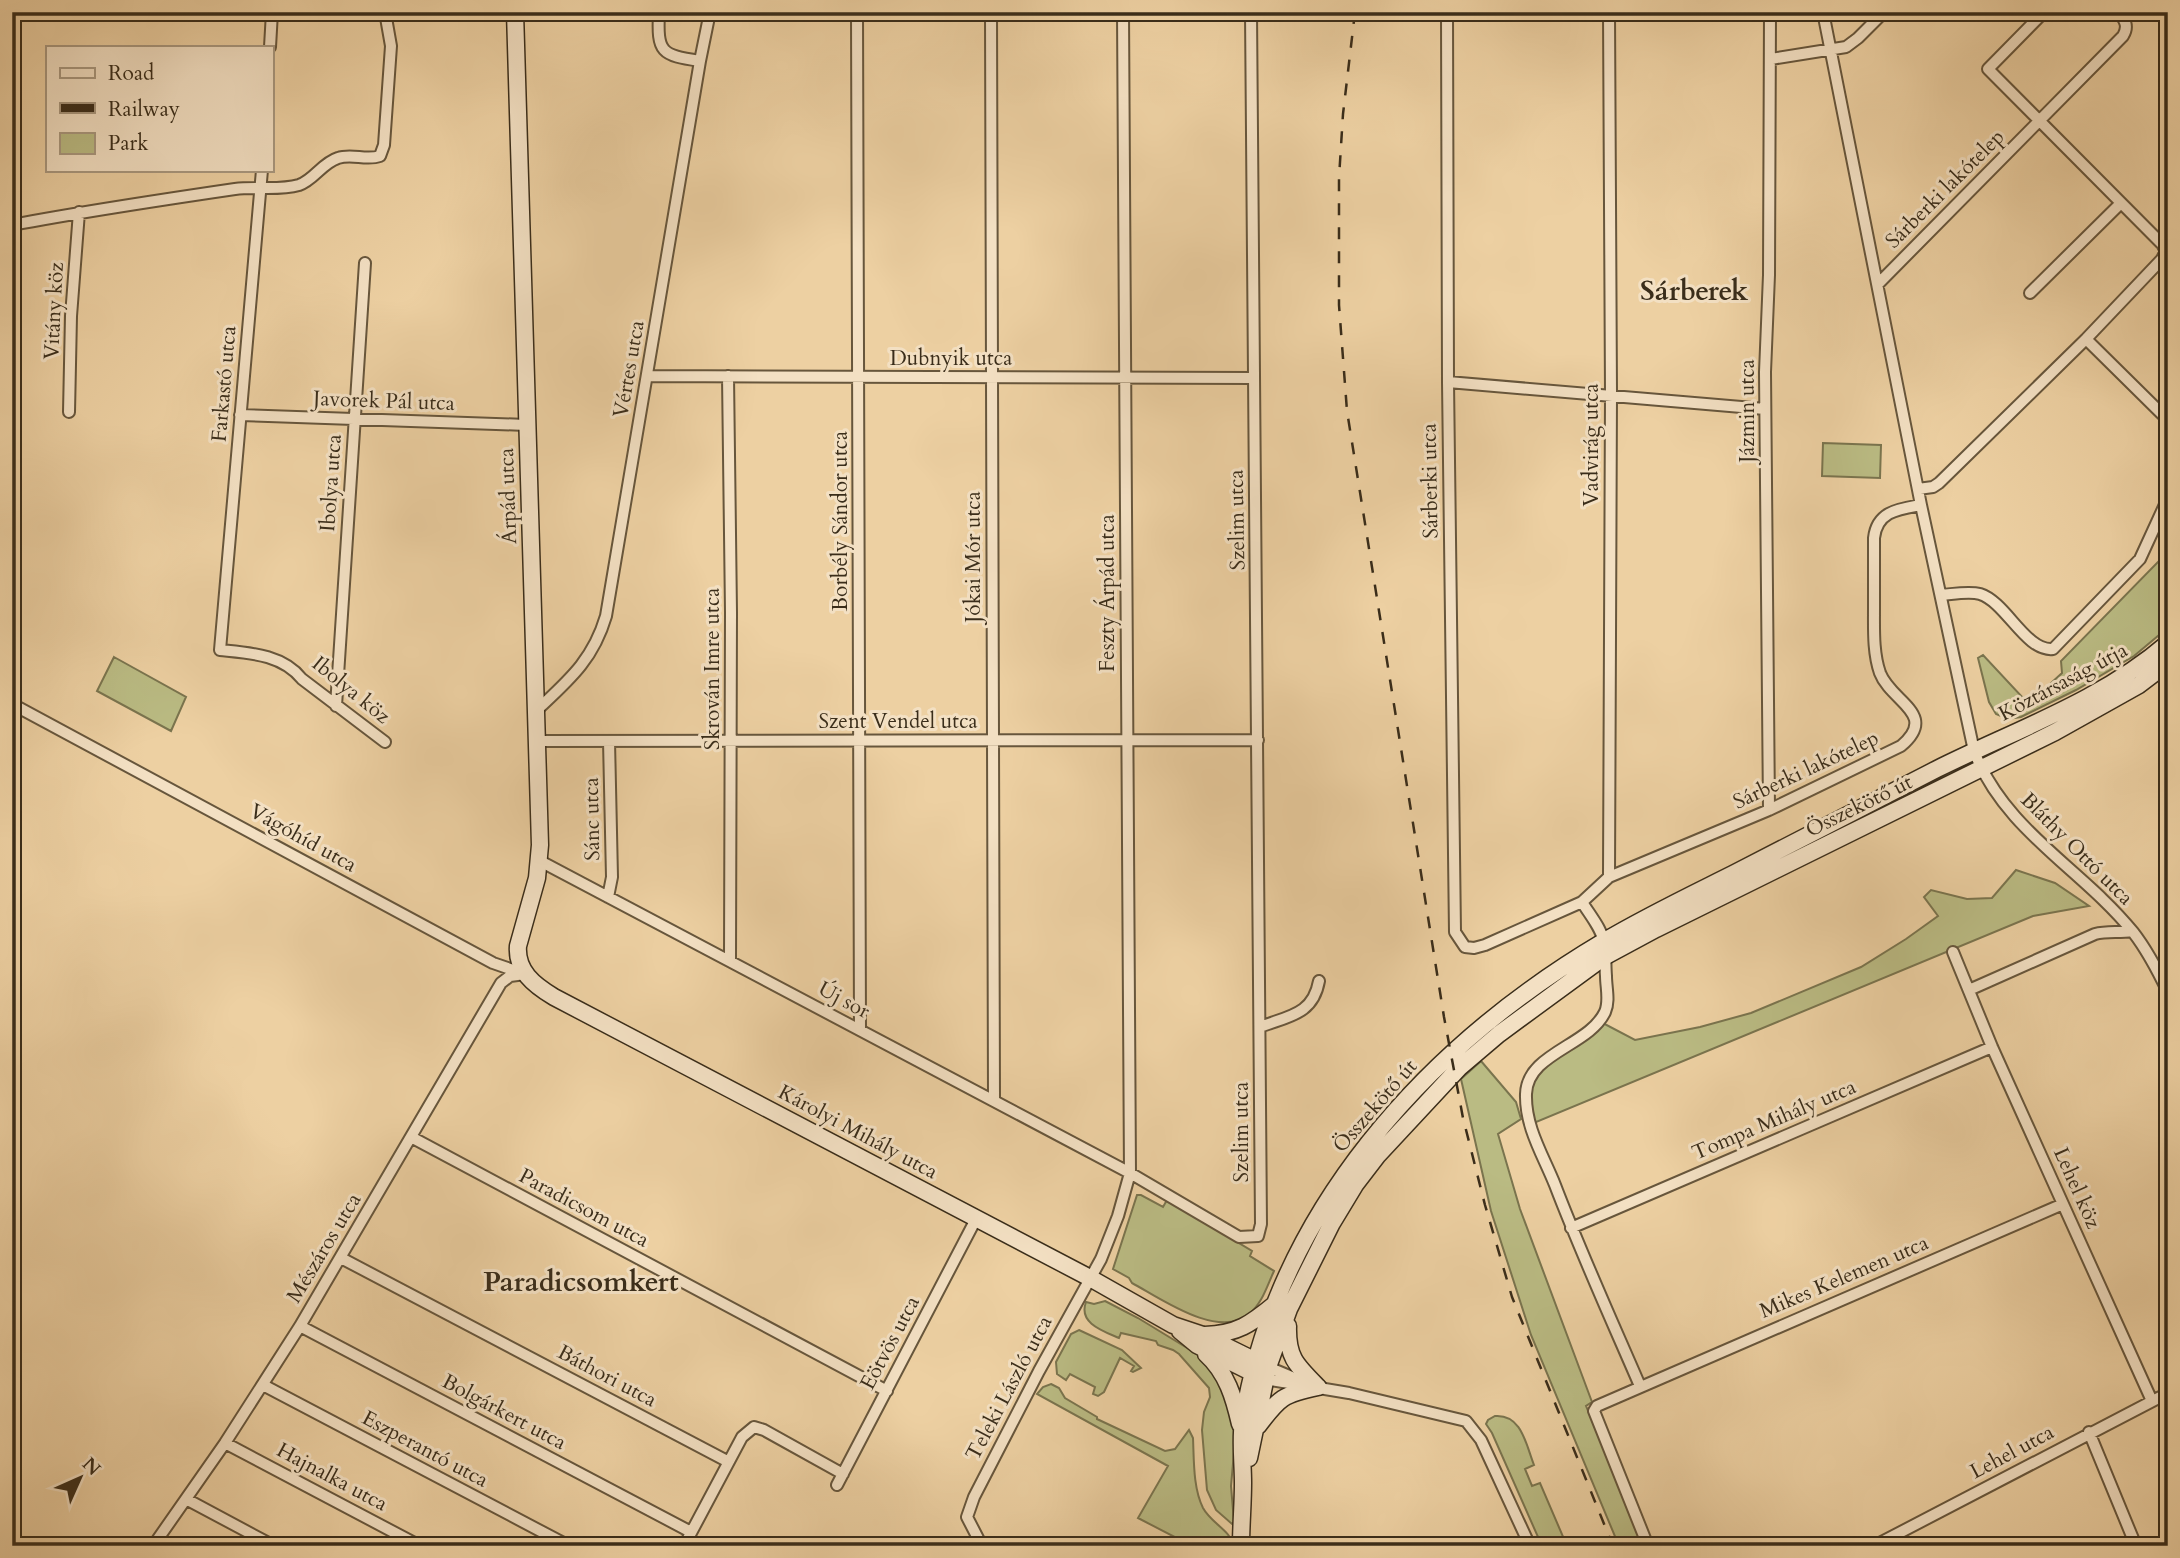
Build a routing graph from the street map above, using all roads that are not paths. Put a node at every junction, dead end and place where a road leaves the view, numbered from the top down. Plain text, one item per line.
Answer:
1 (272, 12) edge
2 (385, 12) edge
3 (515, 12) edge
4 (659, 12) edge
5 (710, 12) edge
6 (857, 12) edge
7 (991, 12) edge
8 (1123, 12) edge
9 (1251, 12) edge
10 (1447, 12) edge
11 (1609, 12) edge
12 (1770, 12) edge
13 (1823, 12) edge
14 (1884, 12) edge
15 (2044, 12) edge
16 (2118, 12) edge
17 (270, 46) edge
18 (1830, 50) junction
19 (1771, 59) junction
20 (700, 61) junction
21 (2039, 121) junction
22 (262, 172) edge
23 (261, 189) junction
24 (2121, 204) junction
25 (79, 212) junction
26 (12, 225) edge
27 (365, 263) dead end
28 (1878, 284) junction
29 (2030, 293) dead end
30 (2086, 339) junction
31 (647, 376) junction
32 (728, 376) junction
33 (859, 377) junction
34 (992, 377) junction
35 (1125, 377) junction
36 (1254, 377) junction
37 (1448, 382) junction
38 (1611, 394) junction
39 (1765, 409) junction
40 (69, 412) dead end
41 (240, 415) junction
42 (355, 419) junction
43 (2168, 420) edge
44 (527, 425) junction
45 (1918, 489) junction
46 (2168, 498) edge
47 (1922, 505) junction
48 (1942, 595) junction
49 (225, 601) joint
50 (2168, 643) edge
51 (2168, 663) edge
52 (12, 704) edge
53 (335, 706) junction
54 (537, 709) junction
55 (731, 740) junction
56 (860, 740) junction
57 (993, 740) junction
58 (1127, 740) junction
59 (1258, 740) junction
60 (537, 741) junction
61 (610, 741) junction
62 (385, 742) dead end
63 (1974, 751) junction
64 (1982, 769) junction
65 (1769, 810) junction
66 (540, 861) junction
67 (1609, 877) junction
68 (608, 897) junction
69 (1582, 902) junction
70 (2132, 931) junction
71 (1465, 947) joint
72 (1604, 949) junction
73 (1953, 952) dead end
74 (730, 961) junction
75 (525, 974) junction
76 (1319, 981) dead end
77 (1969, 990) junction
78 (2168, 992) edge
79 (1260, 1027) junction
80 (860, 1030) junction
81 (1992, 1047) junction
82 (994, 1101) junction
83 (411, 1137) junction
84 (1130, 1173) junction
85 (2063, 1204) junction
86 (976, 1219) junction
87 (1571, 1228) junction
88 (1258, 1236) joint
89 (341, 1258) junction
90 (1090, 1279) junction
91 (1283, 1306) junction
92 (300, 1326) junction
93 (1200, 1340) junction
94 (1261, 1371) junction
95 (263, 1385) junction
96 (1640, 1386) junction
97 (1318, 1387) junction
98 (887, 1391) junction
99 (2168, 1393) edge
100 (2152, 1401) junction
101 (1248, 1431) junction
102 (2089, 1432) junction
103 (225, 1443) junction
104 (727, 1461) junction
105 (843, 1474) junction
106 (837, 1485) dead end
107 (186, 1499) junction
108 (691, 1532) junction
109 (1889, 1542) edge
110 (153, 1546) edge
111 (274, 1546) edge
112 (420, 1546) edge
113 (569, 1546) edge
114 (684, 1546) edge
115 (982, 1546) edge
116 (1241, 1546) edge
117 (1530, 1546) edge
118 (1648, 1546) edge
119 (1874, 1546) edge
120 (2136, 1546) edge

1 - 17 street
2 - 23 street
3 - 44 street, Árpád utca
4 - 20 street
5 - 20 street, Vértes utca
6 - 33 street, Borbély Sándor utca
7 - 34 street, Jókai Mór utca
8 - 35 street, Feszty Árpád utca
9 - 36 street, Szelim utca
10 - 37 street, Sárberki utca
11 - 38 street, Vadvirág utca
12 - 19 street, Jázmin utca
13 - 18 street, Bláthy Ottó utca
14 - 18 street
15 - 21 street
16 - 21 street, Sárberki lakótelep
18 - 19 street
18 - 28 street, Bláthy Ottó utca
19 - 39 street, Jázmin utca
20 - 31 street, Vértes utca
21 - 24 street
21 - 28 street, Sárberki lakótelep
22 - 23 street, Farkastó utca
23 - 25 street
23 - 41 street, Farkastó utca
24 - 29 street
24 - 30 street
25 - 26 street
25 - 40 street, Vitány köz
27 - 42 street, Ibolya utca
28 - 45 street, Bláthy Ottó utca
30 - 43 street
30 - 45 street
31 - 32 street, Dubnyik utca
31 - 54 street, Vértes utca
32 - 33 street, Dubnyik utca
32 - 55 street, Skrován Imre utca
33 - 34 street, Dubnyik utca
33 - 56 street, Borbély Sándor utca
34 - 35 street, Dubnyik utca
34 - 57 street, Jókai Mór utca
35 - 36 street, Dubnyik utca
35 - 58 street, Feszty Árpád utca
36 - 59 street, Szelim utca
37 - 38 street
37 - 71 street, Sárberki utca
38 - 39 street
38 - 67 street, Vadvirág utca
39 - 65 street, Jázmin utca
41 - 42 street, Javorek Pál utca
41 - 49 street, Farkastó utca
42 - 44 street, Javorek Pál utca
42 - 53 street, Ibolya utca
44 - 54 street, Árpád utca
45 - 47 street, Bláthy Ottó utca
46 - 48 street
47 - 48 street, Bláthy Ottó utca
47 - 65 street, Sárberki lakótelep
48 - 63 street, Bláthy Ottó utca
49 - 53 street, Ibolya köz
50 - 63 street, Köztársaság útja
51 - 64 street, Köztársaság útja
52 - 75 street, Vágóhíd utca
53 - 62 street, Ibolya köz
54 - 60 street, Árpád utca
55 - 56 street, Szent Vendel utca
55 - 61 street, Szent Vendel utca
55 - 74 street, Skrován Imre utca
56 - 57 street, Szent Vendel utca
56 - 80 street, Borbély Sándor utca
57 - 58 street, Szent Vendel utca
57 - 82 street, Jókai Mór utca
58 - 59 street, Szent Vendel utca
58 - 84 street, Feszty Árpád utca
59 - 79 street, Szelim utca
60 - 61 street, Szent Vendel utca
60 - 66 street, Árpád utca
61 - 68 street, Sánc utca
63 - 64 street, Bláthy Ottó utca
63 - 72 street, Összekötő út
64 - 70 street, Bláthy Ottó utca
64 - 72 street, Összekötő út
65 - 67 street, Sárberki lakótelep
66 - 68 street, Új sor
66 - 75 street, Árpád utca
67 - 69 street, Sárberki lakótelep
68 - 74 street, Új sor
69 - 71 street, Sárberki lakótelep
69 - 72 street
70 - 77 street
70 - 78 street, Bláthy Ottó utca
72 - 87 street
72 - 91 street, Összekötő út
73 - 77 street, Lehel köz
74 - 80 street, Új sor
75 - 83 street, Mészáros utca
75 - 86 street, Károlyi Mihály utca
76 - 79 street
77 - 81 street, Lehel köz
79 - 88 street, Szelim utca
80 - 82 street, Új sor
81 - 85 street, Lehel köz
81 - 87 street, Tompa Mihály utca
82 - 84 street, Új sor
83 - 89 street, Mészáros utca
83 - 98 street, Paradicsom utca
84 - 88 street, Új sor
84 - 90 street, Teleki László utca
85 - 96 street, Mikes Kelemen utca
85 - 100 street, Lehel köz
86 - 90 street, Károlyi Mihály utca
86 - 98 street, Eötvös utca
87 - 96 street
89 - 92 street, Mészáros utca
89 - 104 street, Báthori utca
90 - 93 street, Károlyi Mihály utca
90 - 115 street, Teleki László utca
91 - 93 street
91 - 94 street, Összekötő út
91 - 97 street
92 - 95 street, Mészáros utca
92 - 108 street, Bolgárkert utca
93 - 94 street, Károlyi Mihály utca
93 - 101 street
94 - 97 street
94 - 101 street, Összekötő út
95 - 103 street, Mészáros utca
95 - 113 street, Eszperantó utca
96 - 118 street, Mikes Kelemen utca
97 - 101 street
97 - 117 street
98 - 105 street, Eötvös utca
99 - 100 street, Lehel utca
100 - 102 street, Lehel utca
101 - 116 street
102 - 109 street, Lehel utca
102 - 120 street
103 - 107 street, Mészáros utca
103 - 112 street, Hajnalka utca
104 - 105 street
104 - 108 street
105 - 106 street, Eötvös utca
107 - 110 street, Mészáros utca
107 - 111 street
108 - 114 street
109 - 119 street, Lehel utca

